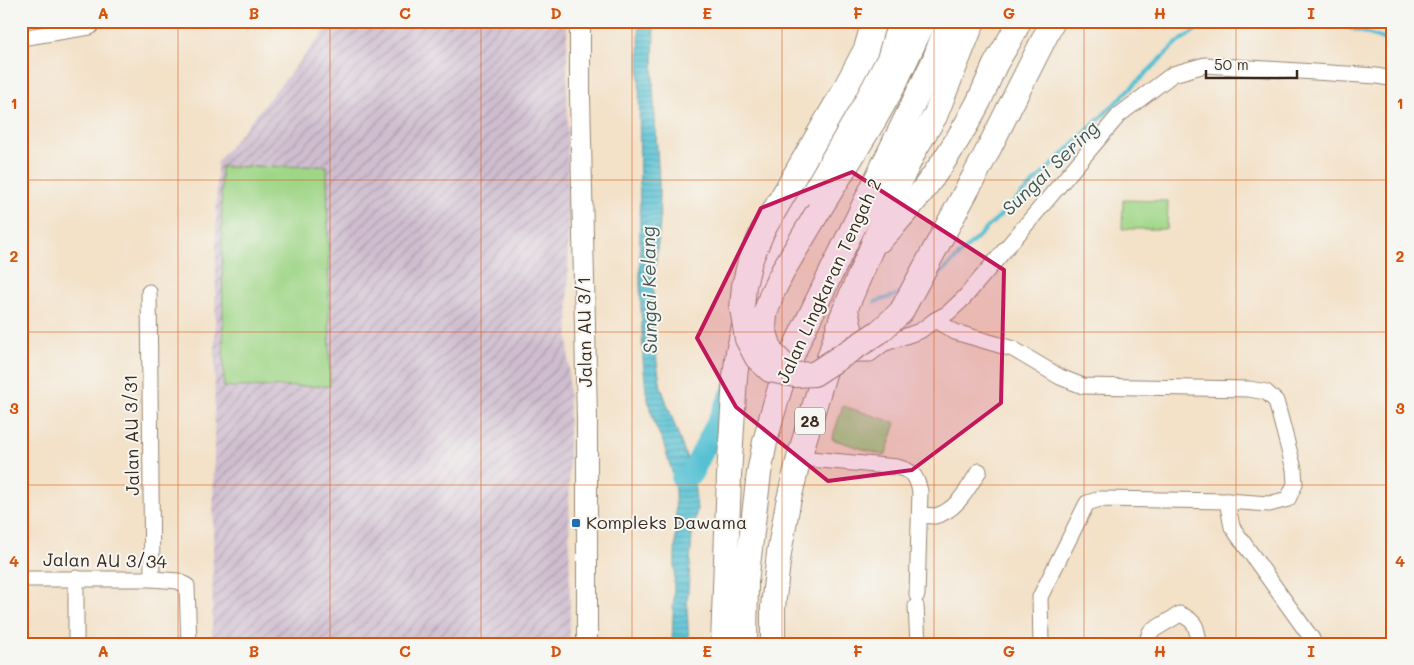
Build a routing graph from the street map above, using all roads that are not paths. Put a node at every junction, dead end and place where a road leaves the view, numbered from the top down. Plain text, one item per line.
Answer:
1 (580, 21) edge
2 (874, 21) edge
3 (903, 21) edge
4 (924, 21) edge
5 (949, 21) edge
6 (973, 21) edge
7 (1003, 21) edge
8 (1019, 21) edge
9 (1053, 21) edge
10 (92, 24) edge
11 (21, 38) edge
12 (996, 63) junction
13 (1393, 79) edge
14 (977, 104) junction
15 (871, 250) junction
16 (150, 292) dead end
17 (849, 303) junction
18 (935, 320) junction
19 (883, 344) junction
20 (795, 375) junction
21 (822, 377) junction
22 (799, 458) junction
23 (979, 472) dead end
24 (1227, 502) junction
25 (920, 515) junction
26 (76, 578) junction
27 (21, 579) edge
28 (152, 579) junction
29 (76, 644) edge
30 (189, 644) edge
31 (587, 644) edge
32 (723, 644) edge
33 (745, 644) edge
34 (773, 644) edge
35 (918, 644) edge
36 (1041, 644) edge
37 (1146, 644) edge
38 (1199, 644) edge
39 (1313, 644) edge

1 - 31 main road, Jalan AU 3/1
2 - 20 highway, bridge
3 - 32 highway, bridge
4 - 20 highway, bridge
5 - 33 highway, Jalan Lingkaran Tengah 2 / 28
6 - 15 highway, Jalan Lingkaran Tengah 2 / 28
7 - 12 highway
8 - 12 highway
9 - 14 highway
9 - 20 highway, bridge
10 - 11 street
12 - 14 highway
13 - 18 street
14 - 15 highway
15 - 17 highway, Jalan Lingkaran Tengah 2 / 28
16 - 28 street, Jalan AU 3/31
17 - 19 street
17 - 21 highway, Jalan Lingkaran Tengah 2 / 28
18 - 19 street
18 - 24 street
19 - 21 street
21 - 22 highway, Jalan Lingkaran Tengah 2 / 28
22 - 25 street
22 - 34 highway, Jalan Lingkaran Tengah 2 / 28
23 - 25 street
24 - 36 street
24 - 39 street
25 - 35 street
26 - 27 street, Jalan AU 3/34
26 - 28 street, Jalan AU 3/34
26 - 29 street
28 - 30 street, Jalan AU 3/34
37 - 38 street

